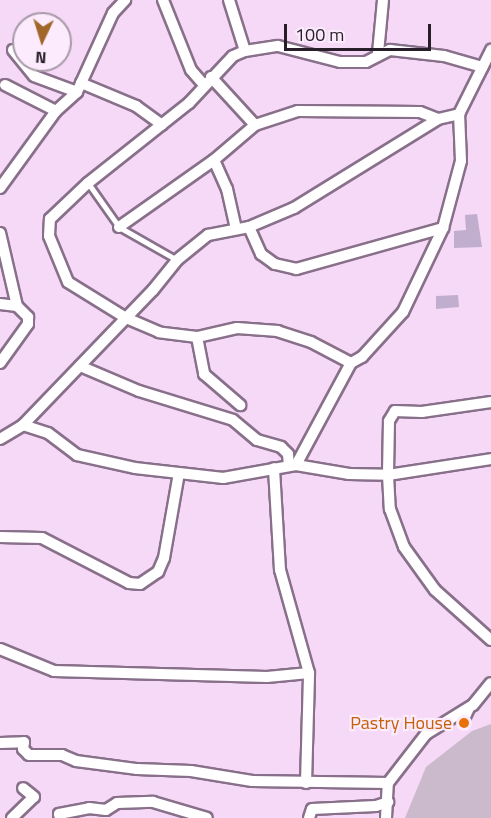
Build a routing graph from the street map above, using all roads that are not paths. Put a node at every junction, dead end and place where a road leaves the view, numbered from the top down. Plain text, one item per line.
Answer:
1 (125, 0) edge
2 (163, 0) edge
3 (229, 0) edge
4 (383, 0) edge
5 (491, 50) edge
6 (245, 51) junction
7 (378, 53) junction
8 (482, 67) junction
9 (31, 72) edge
10 (207, 81) junction
11 (5, 85) dead end
12 (79, 87) junction
13 (56, 111) junction
14 (459, 114) junction
15 (438, 119) junction
16 (162, 125) junction
17 (255, 125) junction
18 (214, 160) junction
19 (88, 183) junction
20 (0, 188) edge
21 (249, 226) junction
22 (119, 227) junction
23 (443, 228) junction
24 (236, 229) junction
25 (0, 233) edge
26 (177, 260) junction
27 (0, 304) edge
28 (17, 306) junction
29 (126, 318) junction
30 (197, 337) junction
31 (0, 363) edge
32 (351, 363) junction
33 (80, 366) junction
34 (491, 402) edge
35 (240, 405) dead end
36 (23, 425) junction
37 (0, 440) edge
38 (491, 459) edge
39 (292, 465) junction
40 (273, 468) junction
41 (179, 473) junction
42 (388, 475) junction
43 (0, 537) edge
44 (491, 640) edge
45 (0, 649) edge
46 (309, 673) junction
47 (491, 683) edge
48 (473, 705) junction
49 (464, 723) dead end
50 (0, 743) edge
51 (306, 783) junction
52 (388, 783) junction
53 (23, 788) dead end
54 (388, 802) junction
55 (12, 818) edge
56 (60, 818) edge
57 (207, 818) edge
58 (309, 818) edge
59 (386, 818) edge

1 - 12 street
2 - 10 street
3 - 6 street
4 - 7 street
5 - 8 street
6 - 7 street
6 - 10 street
7 - 8 street
8 - 14 street
9 - 12 street
10 - 16 street
10 - 17 street
11 - 13 street
12 - 13 street
12 - 16 street
13 - 20 street
14 - 15 street
14 - 23 street
15 - 17 street
15 - 21 street
16 - 19 street
17 - 18 street
18 - 22 street
18 - 24 street
19 - 22 lane
19 - 29 street
21 - 23 street
21 - 24 street
22 - 26 lane
23 - 32 street
24 - 26 street
25 - 28 street
26 - 29 street
27 - 28 street
28 - 31 street
29 - 30 street
29 - 33 street
30 - 32 street
30 - 35 street
32 - 39 street
33 - 36 street
33 - 39 street
34 - 42 street
36 - 37 street
36 - 41 street
38 - 42 street
39 - 40 street
39 - 42 street
40 - 41 street
40 - 46 street
41 - 43 street
42 - 44 street
45 - 46 street
46 - 51 street
47 - 48 street
48 - 49 lane
48 - 52 street
50 - 51 street
51 - 52 street
52 - 54 street
53 - 55 street
54 - 58 street
54 - 59 street
56 - 57 street

